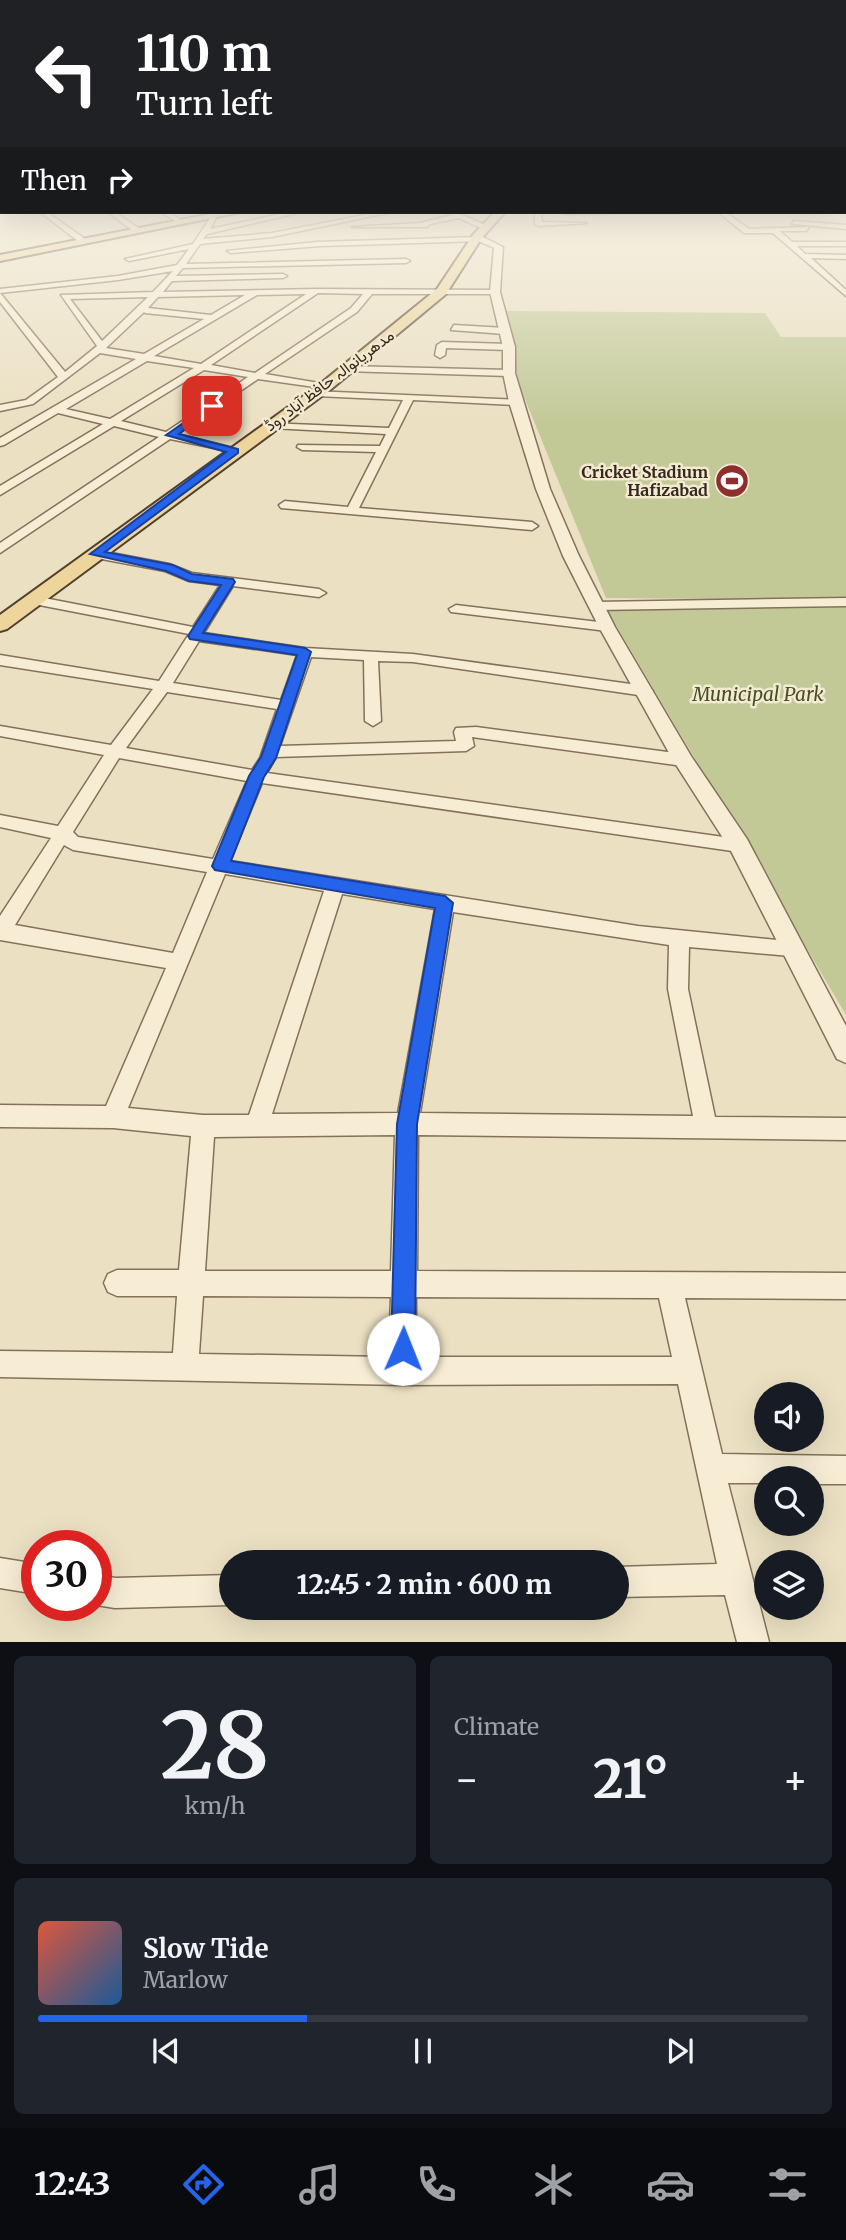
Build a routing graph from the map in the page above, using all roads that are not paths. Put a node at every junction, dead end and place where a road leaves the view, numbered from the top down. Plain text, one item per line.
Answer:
1 (151, 272) edge
2 (176, 272) edge
3 (283, 272) edge
4 (326, 272) edge
5 (336, 272) edge
6 (454, 272) edge
7 (497, 272) edge
8 (822, 272) edge
9 (283, 276) junction
10 (265, 277) junction
11 (332, 277) junction
12 (170, 279) junction
13 (316, 291) junction
14 (442, 291) junction
15 (256, 292) junction
16 (267, 292) junction
17 (285, 292) junction
18 (369, 292) junction
19 (495, 292) junction
20 (0, 293) edge
21 (158, 294) junction
22 (846, 294) edge
23 (145, 310) junction
24 (214, 318) junction
25 (454, 328) dead end
26 (507, 339) junction
27 (101, 349) junction
28 (440, 355) dead end
29 (148, 358) junction
30 (201, 368) junction
31 (348, 369) junction
32 (509, 373) junction
33 (253, 377) junction
34 (64, 378) junction
35 (321, 390) junction
36 (0, 395) edge
37 (410, 397) junction
38 (29, 402) junction
39 (514, 402) junction
40 (0, 408) edge
41 (58, 410) junction
42 (115, 421) junction
43 (271, 425) junction
44 (393, 430) junction
45 (171, 435) junction
46 (0, 443) edge
47 (302, 447) dead end
48 (383, 449) junction
49 (234, 451) junction
50 (0, 491) edge
51 (285, 505) dead end
52 (351, 512) junction
53 (532, 526) dead end
54 (0, 549) edge
55 (96, 554) junction
56 (229, 582) junction
57 (319, 593) dead end
58 (34, 600) junction
59 (846, 602) edge
60 (596, 606) junction
61 (456, 609) dead end
62 (0, 625) edge
63 (607, 627) junction
64 (196, 634) junction
65 (305, 652) junction
66 (371, 656) junction
67 (0, 660) edge
68 (163, 686) junction
69 (645, 691) junction
70 (287, 705) junction
71 (373, 721) dead end
72 (0, 731) edge
73 (116, 750) junction
74 (271, 752) junction
75 (683, 760) junction
76 (257, 776) junction
77 (0, 821) edge
78 (64, 834) junction
79 (739, 845) junction
80 (221, 866) junction
81 (335, 886) junction
82 (445, 903) junction
83 (2, 925) edge
84 (679, 938) junction
85 (790, 948) junction
86 (179, 962) junction
87 (846, 1052) edge
88 (0, 1116) edge
89 (113, 1117) junction
90 (407, 1124) junction
91 (257, 1125) junction
92 (203, 1126) junction
93 (706, 1126) junction
94 (846, 1129) edge
95 (191, 1282) junction
96 (404, 1282) junction
97 (117, 1283) dead end
98 (670, 1286) junction
99 (846, 1286) edge
100 (0, 1364) edge
101 (185, 1366) junction
102 (688, 1370) junction
103 (402, 1371) junction
104 (711, 1468) junction
105 (846, 1470) edge
106 (0, 1573) edge
107 (21, 1576) edge
108 (736, 1579) junction
109 (629, 1582) edge
110 (219, 1590) edge
111 (112, 1592) edge
112 (753, 1642) edge

1 - 20 street
2 - 12 street
3 - 9 street
4 - 11 street
5 - 11 street
6 - 14 main road, مدھریانوالہ حافظ آباد روڈ
7 - 19 street
8 - 22 street
9 - 10 street
9 - 17 street
10 - 12 street
10 - 16 street
11 - 13 street
11 - 18 street
12 - 21 street
13 - 17 street
13 - 30 street
14 - 18 street
14 - 19 street
14 - 31 main road, مدھریانوالہ حافظ آباد روڈ
15 - 16 street
15 - 21 street
15 - 24 street
16 - 17 street
18 - 33 street
19 - 26 street
20 - 34 street
21 - 23 street
21 - 27 street
23 - 24 street
23 - 27 street
24 - 29 street
25 - 26 street
26 - 28 street
26 - 32 street
27 - 29 street
27 - 34 street
29 - 30 street
29 - 41 street
30 - 33 street
30 - 42 street
31 - 32 street
31 - 35 main road, مدھریانوالہ حافظ آباد روڈ
32 - 39 street
33 - 35 street
33 - 45 street
34 - 38 street
35 - 37 street
35 - 43 main road, مدھریانوالہ حافظ آباد روڈ
36 - 38 street
37 - 39 street
37 - 44 street
38 - 40 street
38 - 41 street
39 - 60 street
41 - 42 street
41 - 46 street
42 - 45 street
42 - 50 street
43 - 44 street
43 - 49 main road, مدھریانوالہ حافظ آباد روڈ
44 - 48 street
45 - 49 street
45 - 54 street
47 - 48 street
48 - 52 street
49 - 55 main road, مدھریانوالہ حافظ آباد روڈ
51 - 52 street
52 - 53 street
55 - 56 street
55 - 58 main road, مدھریانوالہ حافظ آباد روڈ
56 - 57 street
56 - 64 street
58 - 62 main road, مدھریانوالہ حافظ آباد روڈ
58 - 64 street
59 - 60 street
60 - 63 street
61 - 63 street
63 - 69 street
64 - 65 street
64 - 68 street
65 - 66 street
65 - 70 street
66 - 69 street
66 - 71 street
67 - 68 street
68 - 70 street
68 - 73 street
69 - 75 street
70 - 74 street
72 - 73 street
73 - 76 street
73 - 78 street
74 - 75 street
74 - 76 street
75 - 79 street
76 - 79 street
76 - 80 street
77 - 78 street
78 - 80 street
78 - 83 street
79 - 85 street
80 - 81 street
80 - 86 street
81 - 82 street
81 - 91 street
82 - 84 street
82 - 90 street
83 - 86 street
84 - 85 street
84 - 93 street
85 - 87 street
86 - 89 street
88 - 89 street
89 - 92 street
90 - 91 street
90 - 93 street
90 - 96 street
91 - 92 street
92 - 95 street
93 - 94 street
95 - 96 street
95 - 97 street
95 - 101 street
96 - 98 street
96 - 103 street
98 - 99 street
98 - 102 street
100 - 101 street
101 - 103 street
102 - 103 street
102 - 104 street
104 - 105 street
104 - 108 street
106 - 107 street
108 - 109 street
108 - 112 street
110 - 111 street

